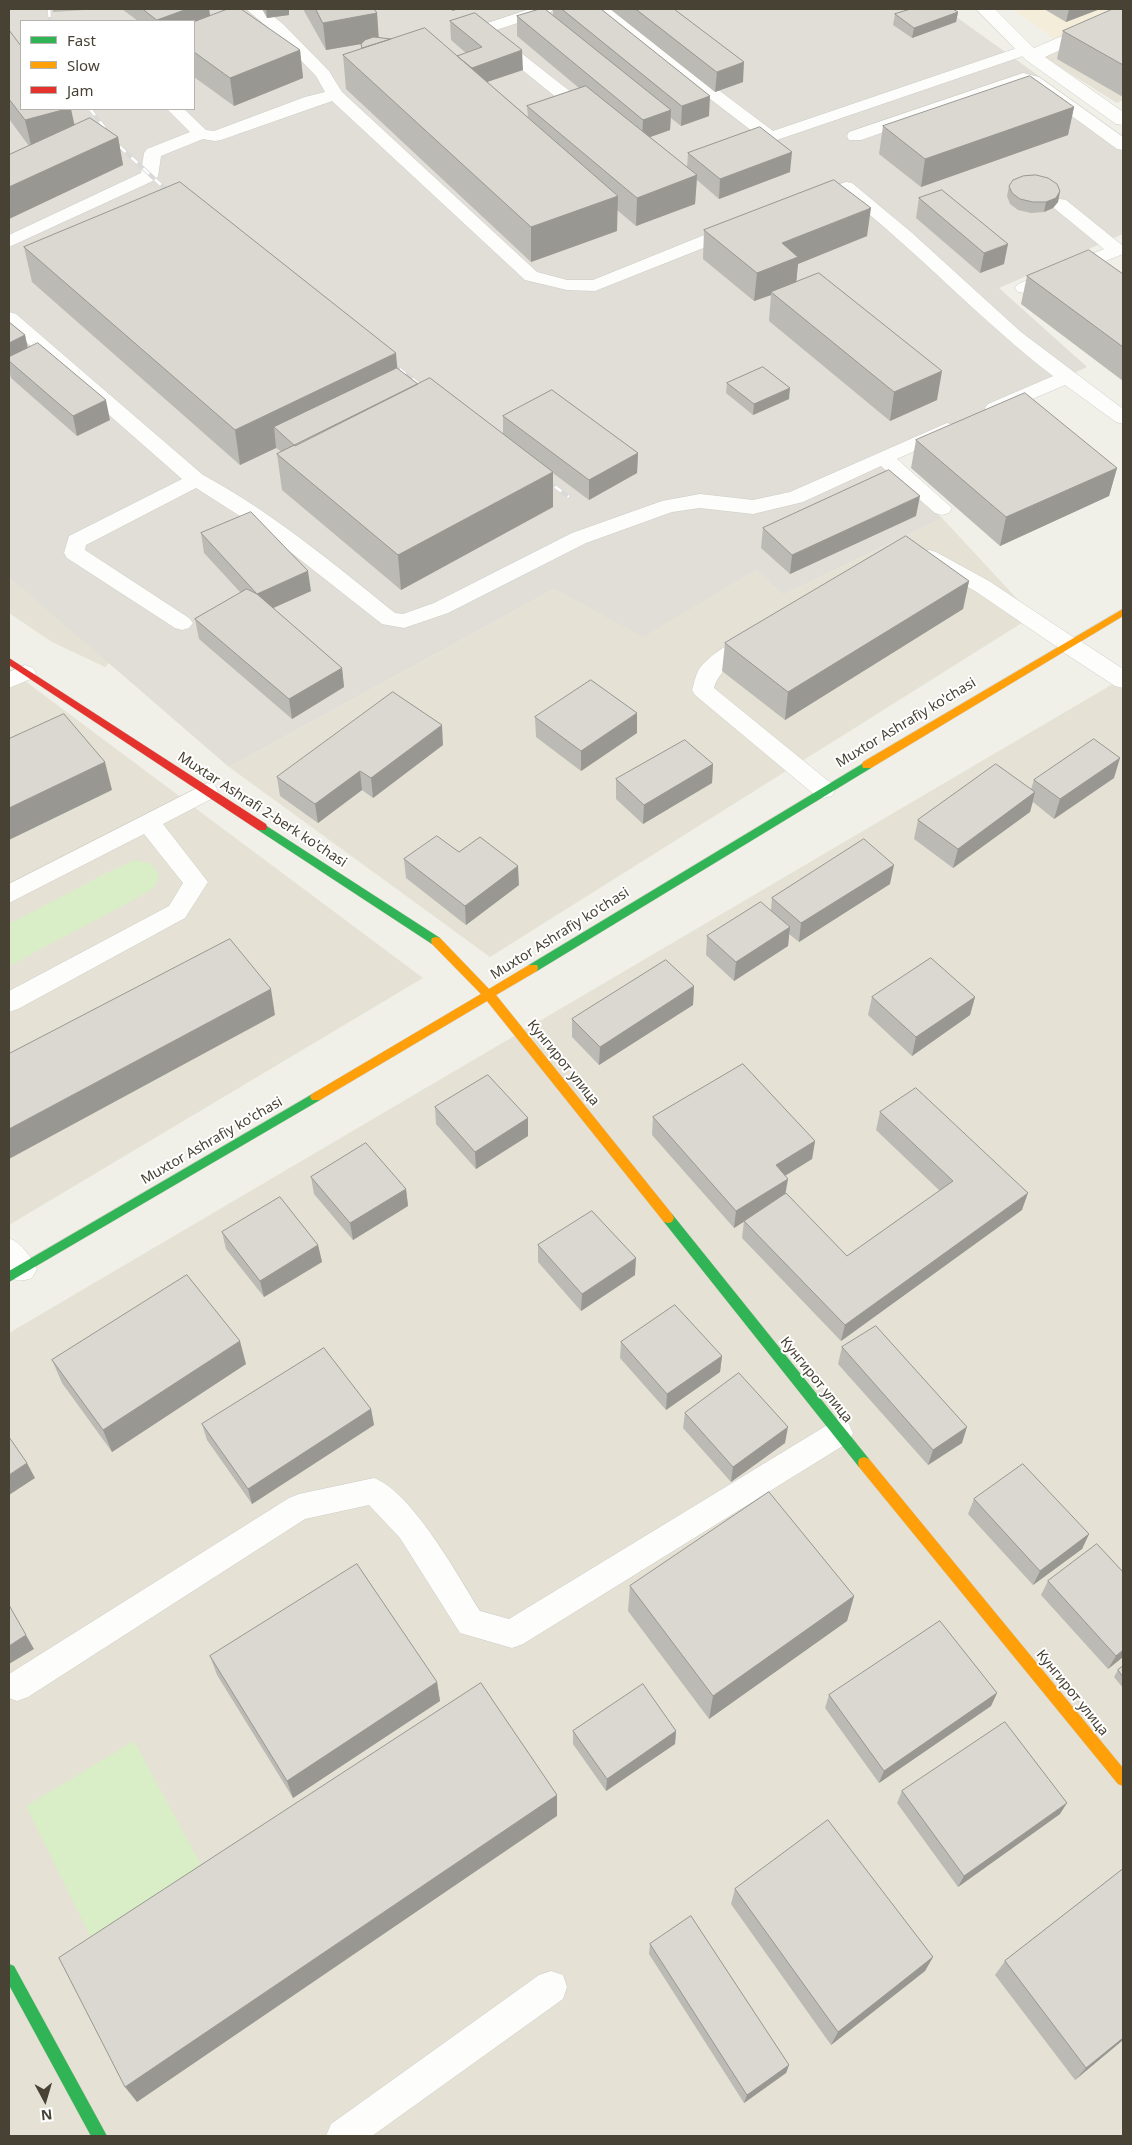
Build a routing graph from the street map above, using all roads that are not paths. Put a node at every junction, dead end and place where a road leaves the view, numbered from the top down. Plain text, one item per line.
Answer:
1 (254, 9) edge
2 (545, 9) edge
3 (601, 9) edge
4 (985, 9) edge
5 (1123, 15) edge
6 (1029, 53) junction
7 (335, 95) junction
8 (579, 107) edge
9 (176, 110) edge
10 (1123, 120) edge
11 (201, 134) junction
12 (855, 136) dead end
13 (1123, 145) edge
14 (797, 204) edge
15 (1060, 204) edge
16 (754, 221) edge
17 (9, 242) edge
18 (1121, 251) edge
19 (1024, 288) dead end
20 (9, 318) edge
21 (1066, 377) junction
22 (1123, 418) edge
23 (883, 457) junction
24 (196, 480) junction
25 (942, 508) dead end
26 (912, 551) edge
27 (1123, 612) edge
28 (182, 623) dead end
29 (772, 630) edge
30 (1068, 644) junction
31 (14, 671) edge
32 (1123, 680) edge
33 (824, 790) junction
34 (207, 791) junction
35 (148, 822) junction
36 (9, 894) edge
37 (490, 995) junction
38 (9, 1002) edge
39 (13, 1266) edge
40 (839, 1433) junction
41 (17, 1686) dead end
42 (1123, 1779) edge
43 (9, 1971) edge
44 (551, 1987) dead end
45 (99, 2136) edge
46 (343, 2136) edge

1 - 7 lane
2 - 8 lane
3 - 6 lane
4 - 6 street
5 - 6 street
6 - 10 street
7 - 11 lane
7 - 16 lane
9 - 11 lane
11 - 17 lane
12 - 13 lane
14 - 21 lane
15 - 18 lane
18 - 19 lane
20 - 24 lane
21 - 22 lane
21 - 23 lane
23 - 24 lane
23 - 25 lane
24 - 28 lane
26 - 30 lane
27 - 30 street, Muxtor Ashrafiy ko'chasi
29 - 33 lane
30 - 32 street
30 - 33 street, Muxtor Ashrafiy ko'chasi
31 - 34 street, Muxtar Ashrafi 2-berk ko'chasi
33 - 37 street, Muxtor Ashrafiy ko'chasi
34 - 35 lane
34 - 37 street, Muxtar Ashrafi 2-berk ko'chasi
35 - 36 lane
35 - 38 lane
37 - 39 street, Muxtor Ashrafiy ko'chasi
37 - 40 street, Кунгирот улица
40 - 41 lane
40 - 42 street, Кунгирот улица
43 - 45 street
44 - 46 lane

